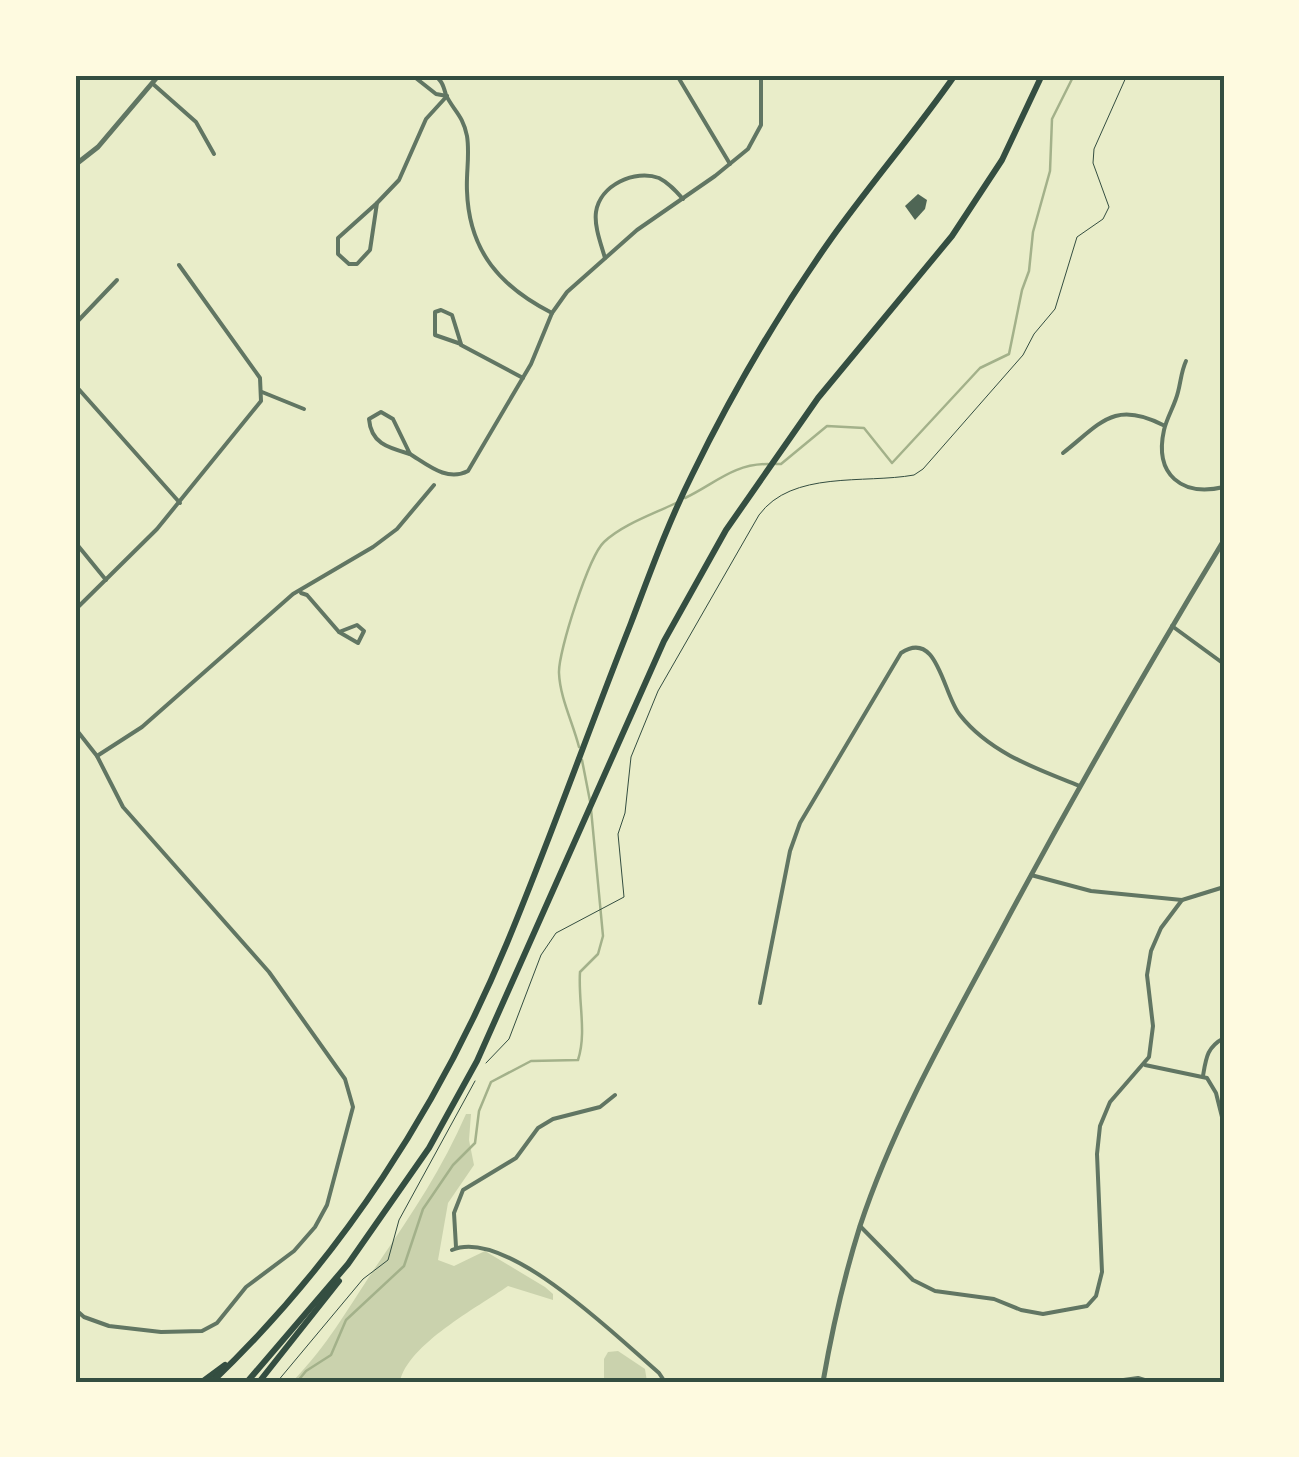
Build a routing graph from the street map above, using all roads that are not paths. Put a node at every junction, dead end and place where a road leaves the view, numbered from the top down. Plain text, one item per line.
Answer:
1 (159, 75) edge
2 (412, 75) edge
3 (435, 75) edge
4 (761, 75) edge
5 (955, 75) edge
6 (1042, 75) edge
7 (677, 76) edge
8 (153, 84) junction
9 (447, 96) junction
10 (214, 154) dead end
11 (75, 164) edge
12 (730, 164) junction
13 (683, 198) junction
14 (376, 203) junction
15 (605, 258) junction
16 (179, 265) dead end
17 (117, 280) dead end
18 (552, 312) junction
19 (75, 324) edge
20 (461, 344) junction
21 (1186, 361) dead end
22 (523, 378) junction
23 (75, 385) edge
24 (262, 392) junction
25 (304, 409) dead end
26 (1165, 426) junction
27 (1063, 453) dead end
28 (410, 454) junction
29 (434, 485) dead end
30 (1224, 487) edge
31 (180, 503) junction
32 (1224, 540) edge
33 (75, 542) edge
34 (106, 580) junction
35 (298, 592) junction
36 (75, 610) edge
37 (1172, 626) junction
38 (339, 632) junction
39 (1224, 664) edge
40 (75, 728) edge
41 (97, 756) junction
42 (1080, 786) junction
43 (1031, 875) junction
44 (1224, 887) edge
45 (1182, 900) junction
46 (760, 1003) dead end
47 (1224, 1038) edge
48 (1145, 1065) junction
49 (1203, 1076) junction
50 (616, 1095) dead end
51 (1224, 1125) edge
52 (860, 1226) junction
53 (348, 1264) junction
54 (75, 1309) edge
55 (250, 1346) junction
56 (202, 1382) edge
57 (212, 1382) edge
58 (247, 1382) edge
59 (259, 1382) edge
60 (665, 1382) edge
61 (823, 1382) edge
62 (1109, 1382) edge
63 (1150, 1382) edge

1 - 8 street
2 - 9 street
3 - 9 street
4 - 12 street
5 - 55 highway
6 - 53 highway
7 - 12 street
8 - 10 street
8 - 11 street
9 - 14 street
9 - 18 street
12 - 13 street
13 - 15 street
13 - 15 street
14 - 14 street
15 - 18 street
16 - 24 street
17 - 19 street
18 - 22 street
20 - 20 street
20 - 22 street
21 - 26 street
22 - 28 street
23 - 31 street
24 - 25 street
24 - 31 street
26 - 27 street
26 - 30 street
28 - 28 street
29 - 35 street
31 - 34 street
32 - 37 street
33 - 34 street
34 - 36 street
35 - 38 street
35 - 41 street
37 - 39 street
37 - 42 street
38 - 38 street
40 - 41 street
41 - 54 street
42 - 43 street
42 - 46 street
43 - 45 street
43 - 52 street
44 - 45 street
45 - 48 street
47 - 49 street
48 - 49 street
48 - 52 street
49 - 51 street
50 - 60 street
52 - 61 street
53 - 58 highway
53 - 59 highway
55 - 56 highway
55 - 57 highway
62 - 63 street

